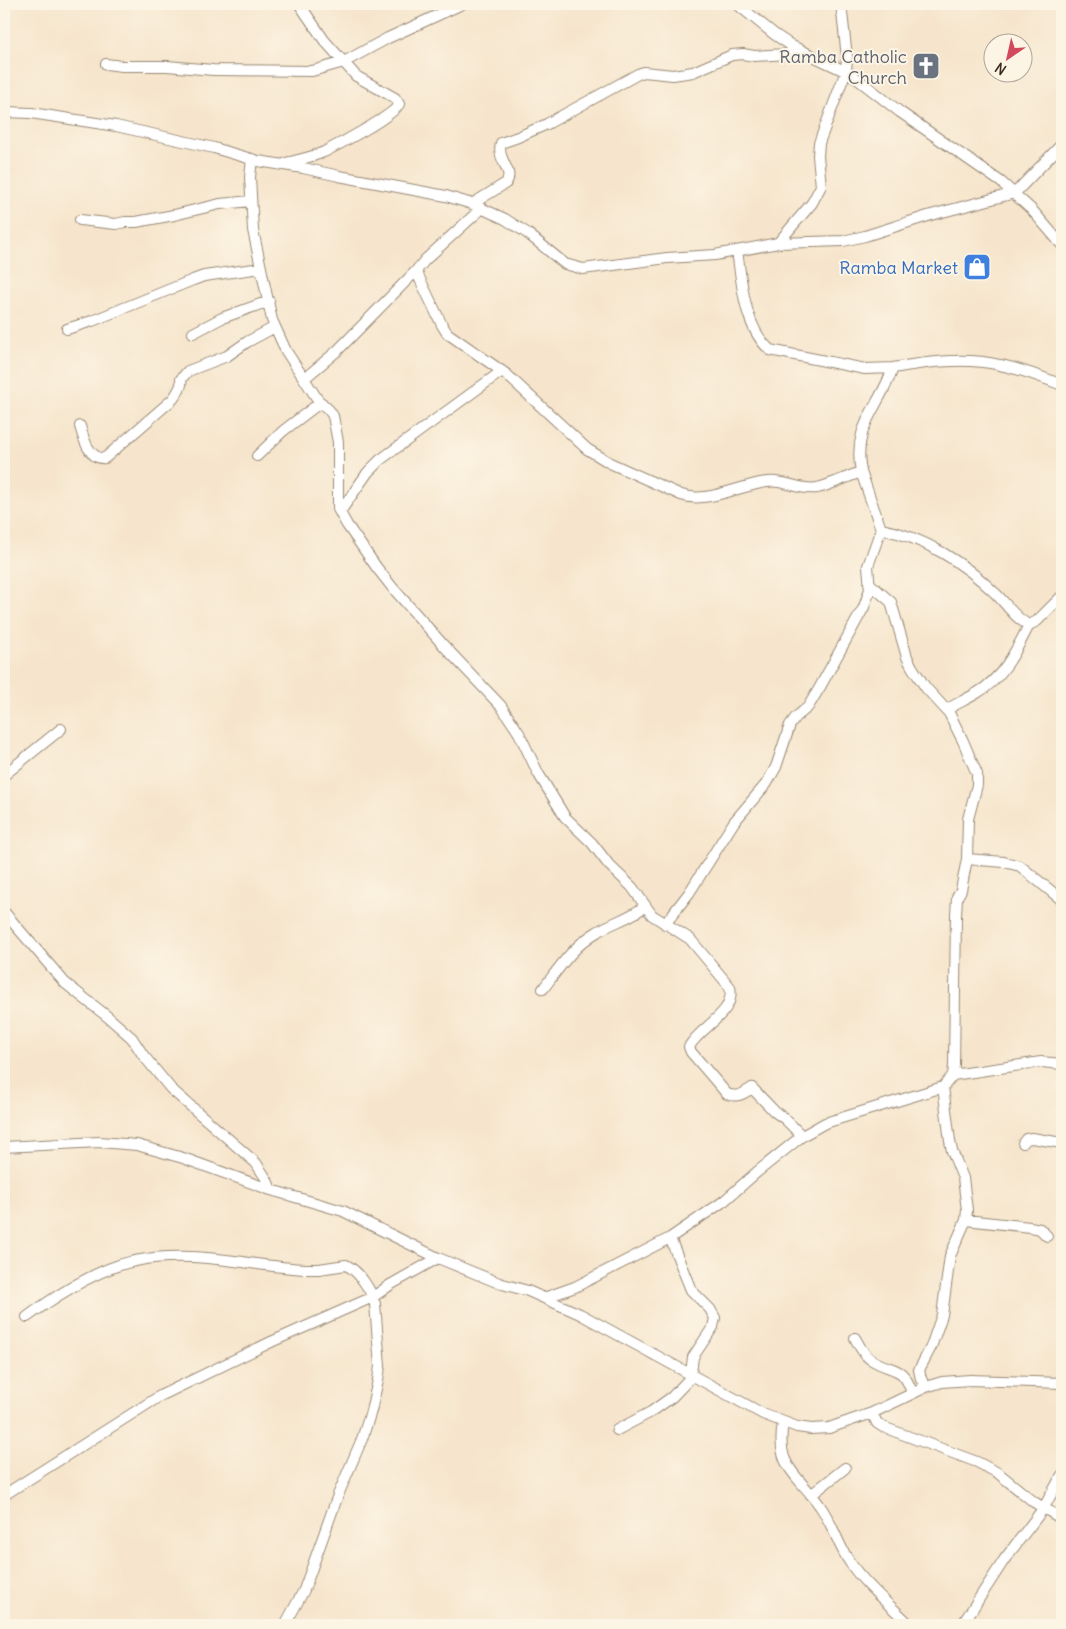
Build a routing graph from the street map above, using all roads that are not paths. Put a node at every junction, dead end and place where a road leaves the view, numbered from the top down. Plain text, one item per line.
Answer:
1 (462, 4) edge
2 (737, 4) edge
3 (841, 4) edge
4 (300, 6) dead end
5 (805, 53) junction
6 (344, 62) junction
7 (106, 64) dead end
8 (846, 72) junction
9 (4, 112) edge
10 (1062, 144) edge
11 (252, 159) junction
12 (283, 164) junction
13 (1015, 194) junction
14 (251, 201) junction
15 (476, 206) junction
16 (80, 220) dead end
17 (778, 243) junction
18 (1062, 245) edge
19 (737, 251) junction
20 (261, 268) junction
21 (416, 271) junction
22 (268, 301) junction
23 (275, 326) junction
24 (67, 329) dead end
25 (193, 333) dead end
26 (893, 368) junction
27 (502, 371) junction
28 (305, 378) junction
29 (1062, 385) edge
30 (322, 403) junction
31 (80, 426) dead end
32 (256, 456) dead end
33 (861, 472) junction
34 (340, 512) junction
35 (881, 530) junction
36 (869, 583) junction
37 (1062, 596) edge
38 (1028, 625) junction
39 (946, 710) junction
40 (61, 729) dead end
41 (4, 775) edge
42 (967, 859) junction
43 (1062, 900) edge
44 (645, 906) junction
45 (4, 912) edge
46 (665, 924) junction
47 (544, 989) dead end
48 (1062, 1064) edge
49 (953, 1075) junction
50 (943, 1087) junction
51 (802, 1136) junction
52 (1023, 1143) dead end
53 (1062, 1143) edge
54 (4, 1147) edge
55 (271, 1190) junction
56 (966, 1220) junction
57 (1047, 1236) dead end
58 (670, 1238) junction
59 (438, 1258) junction
60 (373, 1297) junction
61 (544, 1298) junction
62 (27, 1317) dead end
63 (855, 1338) dead end
64 (692, 1374) junction
65 (1062, 1383) edge
66 (926, 1386) junction
67 (912, 1393) junction
68 (872, 1413) junction
69 (783, 1422) junction
70 (617, 1430) dead end
71 (844, 1468) dead end
72 (1062, 1475) edge
73 (4, 1495) edge
74 (811, 1495) junction
75 (1043, 1509) junction
76 (1062, 1519) edge
77 (285, 1625) edge
78 (910, 1625) edge
79 (962, 1625) edge

1 - 6 street
2 - 5 street
3 - 8 street
4 - 6 street
5 - 8 street
5 - 15 street
6 - 7 street
6 - 12 street
8 - 13 street
8 - 17 street
9 - 11 street
10 - 13 street
11 - 12 street
11 - 14 street
12 - 15 street
13 - 17 street
13 - 18 street
14 - 16 street
14 - 20 street
15 - 19 street
15 - 21 street
17 - 19 street
19 - 26 street
20 - 22 street
20 - 24 street
21 - 27 street
21 - 28 street
22 - 23 street
22 - 25 street
23 - 28 street
23 - 31 street
26 - 29 street
26 - 33 street
27 - 33 street
27 - 34 street
28 - 30 street
30 - 32 street
30 - 34 street
33 - 35 street
34 - 44 street
35 - 36 street
35 - 38 street
36 - 39 street
36 - 46 street
37 - 38 street
38 - 39 street
39 - 42 street
40 - 41 street
42 - 43 street
42 - 49 street
44 - 46 street
44 - 47 street
45 - 55 street
46 - 51 street
48 - 49 street
49 - 50 street
50 - 51 street
50 - 56 street
51 - 58 street
52 - 53 street
54 - 55 street
55 - 59 street
56 - 57 street
56 - 66 street
58 - 61 street
58 - 64 street
59 - 60 street
59 - 61 street
60 - 62 street
60 - 73 street
60 - 77 street
61 - 64 street
63 - 67 street
64 - 69 street
64 - 70 street
65 - 66 street
66 - 67 street
67 - 68 street
68 - 69 street
68 - 75 street
69 - 74 street
71 - 74 street
72 - 75 street
74 - 78 street
75 - 76 street
75 - 79 street

